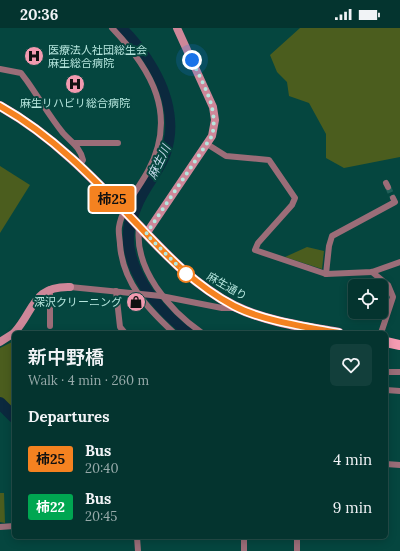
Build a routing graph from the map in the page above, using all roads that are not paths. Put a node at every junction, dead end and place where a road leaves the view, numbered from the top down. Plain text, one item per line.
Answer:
1 (112, 28) edge
2 (177, 28) edge
3 (0, 69) edge
4 (0, 106) edge
5 (74, 143) junction
6 (118, 144) dead end
7 (206, 144) junction
8 (79, 166) junction
9 (394, 198) dead end
10 (124, 212) junction
11 (143, 230) junction
12 (400, 262) edge
13 (372, 272) junction
14 (326, 274) junction
15 (70, 287) joint
16 (50, 289) junction
17 (116, 291) junction
18 (139, 293) junction
19 (162, 296) junction
20 (237, 308) junction
21 (50, 326) dead end
22 (15, 331) edge
23 (123, 331) edge
24 (172, 331) edge
25 (199, 331) edge
26 (329, 331) edge
27 (382, 331) edge
28 (12, 334) edge
29 (0, 342) edge
30 (388, 342) edge
31 (400, 344) edge
32 (388, 372) edge
33 (400, 372) edge
34 (388, 390) edge
35 (400, 391) edge
36 (388, 464) edge
37 (400, 465) edge
38 (12, 526) edge
39 (0, 527) edge
40 (137, 539) edge
41 (244, 539) edge
42 (297, 539) edge
43 (138, 551) edge
44 (244, 551) edge
45 (297, 551) edge

1 - 10 street
2 - 7 street
3 - 5 street
4 - 8 main road, 麻生通り
5 - 6 street
5 - 8 street
7 - 11 street
7 - 14 street
8 - 10 main road, 麻生通り
9 - 14 street
10 - 11 main road, 麻生通り
10 - 18 street
11 - 19 street
11 - 20 main road, 麻生通り
12 - 13 street
13 - 14 street
13 - 27 street
15 - 16 street
15 - 17 street
16 - 21 street
16 - 22 street
17 - 18 street
17 - 23 street
18 - 19 street
18 - 24 street
19 - 20 street
19 - 25 street
20 - 26 main road, 麻生通り
28 - 29 street
30 - 31 main road
32 - 33 street
34 - 35 street
36 - 37 street
38 - 39 street
40 - 43 street
41 - 44 street
42 - 45 street

